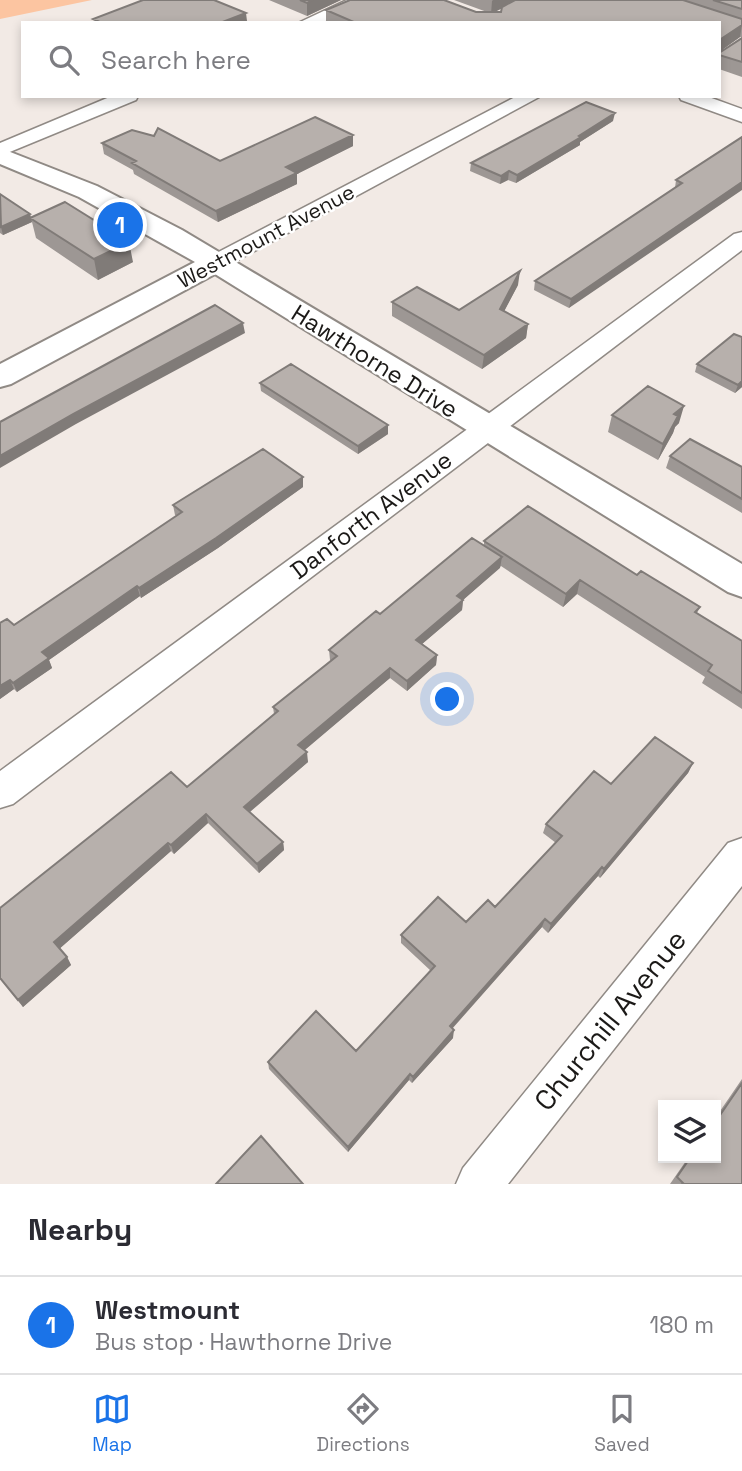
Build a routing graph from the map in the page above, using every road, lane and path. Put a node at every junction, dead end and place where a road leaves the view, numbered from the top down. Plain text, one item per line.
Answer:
1 (360, 0) edge
2 (311, 21) edge
3 (124, 98) edge
4 (528, 98) edge
5 (693, 98) edge
6 (742, 117) edge
7 (0, 153) edge
8 (742, 239) edge
9 (215, 263) junction
10 (0, 377) edge
11 (485, 429) junction
12 (742, 582) edge
13 (0, 792) edge
14 (742, 856) edge
15 (479, 1184) edge

1 - 2 street
3 - 7 street
4 - 9 street, Westmount Avenue
5 - 6 street
7 - 9 street, Hawthorne Drive
8 - 11 street, Danforth Avenue
9 - 10 street, Westmount Avenue
9 - 11 street, Hawthorne Drive
11 - 12 street, Hawthorne Drive
11 - 13 street, Danforth Avenue
14 - 15 street, Churchill Avenue

